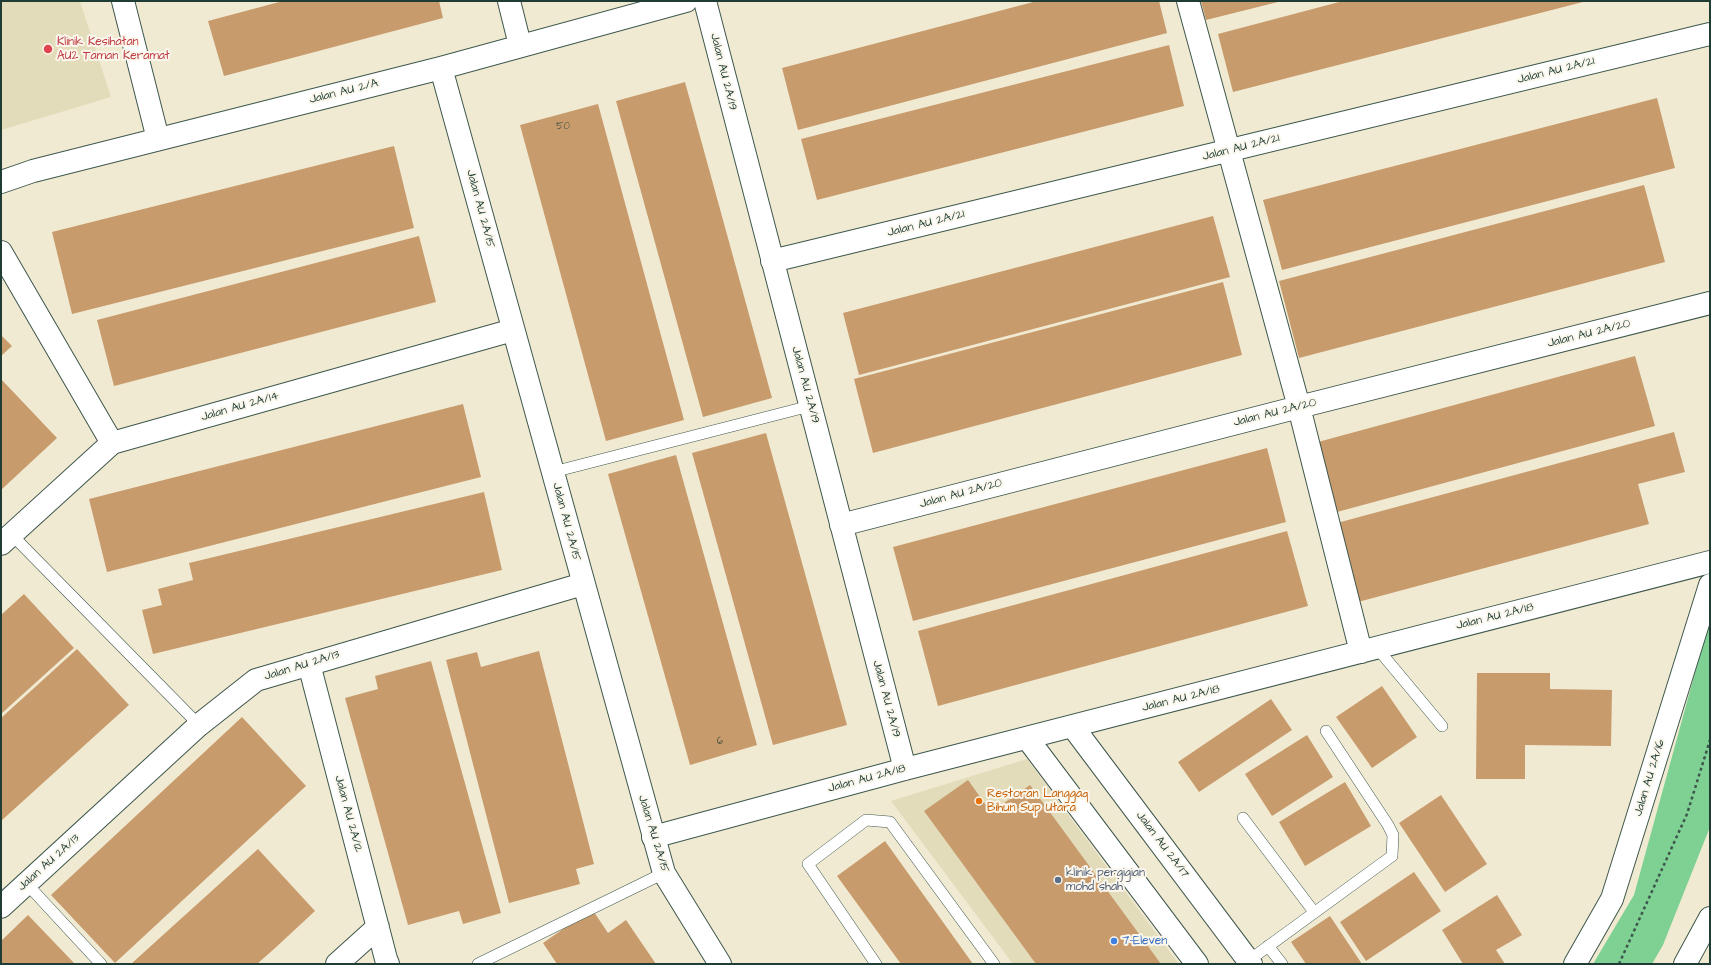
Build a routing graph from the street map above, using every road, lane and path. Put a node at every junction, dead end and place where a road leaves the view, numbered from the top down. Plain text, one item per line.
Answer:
1 (123, 1) edge
2 (509, 1) edge
3 (686, 1) edge
4 (705, 1) edge
5 (1188, 1) edge
6 (1710, 34) edge
7 (520, 46) junction
8 (441, 68) junction
9 (158, 140) junction
10 (1228, 151) junction
11 (1, 182) edge
12 (1, 252) edge
13 (772, 261) junction
14 (1710, 304) edge
15 (513, 330) junction
16 (810, 406) junction
17 (1299, 406) junction
18 (112, 443) junction
19 (553, 472) junction
20 (841, 525) junction
21 (6, 540) edge
22 (1710, 562) edge
23 (583, 584) junction
24 (1710, 585) edge
25 (1369, 650) junction
26 (309, 664) junction
27 (199, 725) junction
28 (1073, 726) junction
29 (1442, 726) dead end
30 (1326, 731) dead end
31 (1027, 738) junction
32 (1710, 740) edge
33 (905, 769) junction
34 (1243, 818) dead end
35 (653, 837) junction
36 (664, 873) junction
37 (26, 883) junction
38 (1, 907) edge
39 (1314, 912) junction
40 (1710, 918) edge
41 (378, 927) junction
42 (1268, 946) junction
43 (1250, 962) edge
44 (101, 964) edge
45 (338, 964) edge
46 (388, 964) edge
47 (478, 964) edge
48 (720, 964) edge
49 (876, 964) edge
50 (994, 964) edge
51 (1197, 964) edge
52 (1282, 964) edge
53 (1575, 964) edge
54 (1619, 964) edge
55 (1685, 964) edge

1 - 9 street
2 - 7 street
3 - 7 street, Jalan AU 2/A
4 - 13 street, Jalan AU 2A/19
5 - 10 street
6 - 10 street, Jalan AU 2A/21
7 - 8 street, Jalan AU 2/A
8 - 9 street, Jalan AU 2/A
8 - 15 street, Jalan AU 2A/15
9 - 11 street, Jalan AU 2/A
10 - 13 street, Jalan AU 2A/21
10 - 17 street
12 - 18 street
13 - 16 street, Jalan AU 2A/19
14 - 17 street, Jalan AU 2A/20
15 - 18 street, Jalan AU 2A/14
15 - 19 street, Jalan AU 2A/15
16 - 19 lane
16 - 20 street, Jalan AU 2A/19
17 - 20 street, Jalan AU 2A/20
17 - 25 street
18 - 21 street, Jalan AU 2A/14
19 - 23 street, Jalan AU 2A/15
20 - 33 street, Jalan AU 2A/19
21 - 27 lane
22 - 25 street, Jalan AU 2A/18
23 - 26 street, Jalan AU 2A/13
23 - 35 street, Jalan AU 2A/15
24 - 53 street, Jalan AU 2A/16
25 - 28 street, Jalan AU 2A/18
25 - 29 lane
26 - 27 street, Jalan AU 2A/13
26 - 41 street, Jalan AU 2A/12
27 - 37 street, Jalan AU 2A/13
28 - 31 street, Jalan AU 2A/18
28 - 43 street, Jalan AU 2A/17
30 - 39 lane
31 - 33 street, Jalan AU 2A/18
31 - 51 street
32 - 54 path
33 - 35 street, Jalan AU 2A/18
34 - 39 lane
35 - 36 street, Jalan AU 2A/15
36 - 47 lane
36 - 48 street, Jalan AU 2A/15
37 - 38 street, Jalan AU 2A/13
37 - 44 lane
39 - 42 lane
40 - 55 street
41 - 45 street
41 - 46 street, Jalan AU 2A/12
42 - 43 lane
42 - 52 lane
49 - 50 lane

